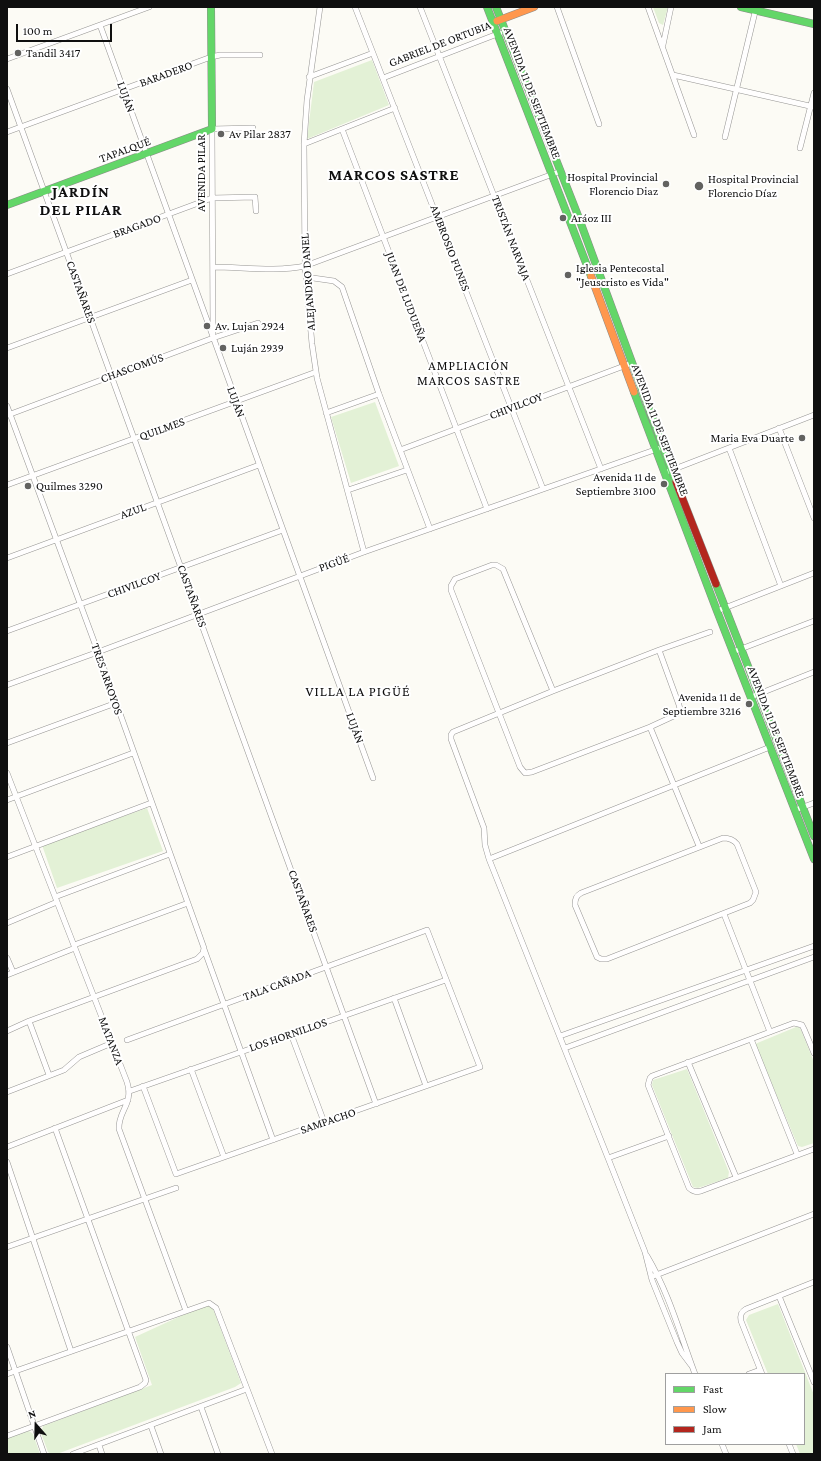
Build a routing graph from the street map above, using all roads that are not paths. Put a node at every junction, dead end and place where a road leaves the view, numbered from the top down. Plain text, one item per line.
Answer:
1 (149, 7) edge
2 (211, 7) edge
3 (320, 7) edge
4 (355, 7) edge
5 (420, 7) edge
6 (487, 7) edge
7 (496, 7) edge
8 (534, 7) edge
9 (557, 7) edge
10 (648, 7) edge
11 (671, 7) edge
12 (741, 7) edge
13 (755, 9) edge
14 (500, 20) junction
15 (493, 23) junction
16 (814, 24) edge
17 (100, 25) junction
18 (505, 30) junction
19 (497, 34) junction
20 (662, 45) junction
21 (373, 53) junction
22 (260, 55) dead end
23 (439, 56) junction
24 (211, 57) junction
25 (7, 59) edge
26 (673, 75) junction
27 (309, 77) junction
28 (383, 78) junction
29 (123, 89) junction
30 (736, 89) junction
31 (7, 90) edge
32 (814, 94) edge
33 (812, 106) edge
34 (395, 108) junction
35 (600, 124) dead end
36 (21, 127) junction
37 (253, 128) dead end
38 (212, 129) junction
39 (342, 129) junction
40 (7, 132) edge
41 (694, 135) dead end
42 (725, 137) dead end
43 (304, 144) junction
44 (800, 148) dead end
45 (146, 154) junction
46 (561, 171) junction
47 (551, 174) junction
48 (44, 191) junction
49 (494, 196) junction
50 (212, 198) junction
51 (7, 205) edge
52 (256, 211) dead end
53 (168, 214) junction
54 (438, 217) junction
55 (383, 237) junction
56 (66, 252) junction
57 (213, 266) junction
58 (305, 266) junction
59 (7, 274) edge
60 (306, 277) junction
61 (192, 280) junction
62 (90, 317) junction
63 (258, 323) dead end
64 (213, 338) junction
65 (7, 348) edge
66 (632, 363) junction
67 (624, 366) junction
68 (316, 372) junction
69 (112, 376) junction
70 (568, 387) junction
71 (379, 394) junction
72 (236, 402) junction
73 (7, 406) edge
74 (512, 408) junction
75 (326, 413) junction
76 (9, 414) edge
77 (814, 415) edge
78 (779, 428) junction
79 (456, 429) junction
80 (135, 439) junction
81 (664, 447) junction
82 (729, 448) junction
83 (400, 450) junction
84 (655, 450) junction
85 (259, 465) junction
86 (601, 469) junction
87 (407, 470) junction
88 (672, 470) junction
89 (664, 473) junction
90 (33, 475) junction
91 (7, 485) edge
92 (543, 489) junction
93 (348, 490) junction
94 (158, 502) junction
95 (487, 509) junction
96 (813, 514) edge
97 (430, 529) junction
98 (283, 530) junction
99 (56, 540) junction
100 (364, 552) junction
101 (7, 558) edge
102 (182, 568) junction
103 (814, 573) edge
104 (300, 576) junction
105 (781, 586) junction
106 (80, 605) junction
107 (726, 608) junction
108 (717, 611) junction
109 (199, 614) junction
110 (814, 621) edge
111 (7, 632) edge
112 (710, 632) dead end
113 (742, 649) junction
114 (658, 650) junction
115 (98, 652) junction
116 (733, 652) junction
117 (814, 672) edge
118 (7, 685) edge
119 (553, 691) junction
120 (759, 693) junction
121 (751, 696) junction
122 (116, 703) junction
123 (498, 712) junction
124 (650, 727) junction
125 (7, 743) edge
126 (770, 747) junction
127 (133, 753) junction
128 (7, 773) edge
129 (373, 778) dead end
130 (674, 786) junction
131 (16, 797) junction
132 (7, 800) edge
133 (151, 802) junction
134 (814, 803) edge
135 (802, 807) junction
136 (795, 810) junction
137 (814, 836) edge
138 (36, 846) junction
139 (699, 846) junction
140 (170, 854) junction
141 (7, 857) edge
142 (489, 859) junction
143 (814, 859) edge
144 (56, 899) junction
145 (188, 903) junction
146 (724, 914) junction
147 (7, 923) edge
148 (75, 946) junction
149 (814, 946) edge
150 (203, 950) junction
151 (814, 957) edge
152 (7, 958) edge
153 (327, 967) junction
154 (746, 970) junction
155 (13, 972) junction
156 (7, 975) edge
157 (446, 980) junction
158 (749, 980) junction
159 (94, 997) junction
160 (394, 998) junction
161 (224, 1004) junction
162 (344, 1015) junction
163 (29, 1021) junction
164 (7, 1031) edge
165 (770, 1032) junction
166 (291, 1034) junction
167 (560, 1036) junction
168 (751, 1039) junction
169 (127, 1040) dead end
170 (112, 1043) junction
171 (565, 1048) junction
172 (241, 1051) junction
173 (814, 1053) edge
174 (688, 1062) junction
175 (191, 1069) junction
176 (49, 1075) junction
177 (143, 1086) junction
178 (426, 1086) junction
179 (130, 1091) junction
180 (7, 1092) edge
181 (128, 1100) junction
182 (376, 1104) junction
183 (324, 1122) junction
184 (55, 1128) junction
185 (669, 1136) junction
186 (273, 1140) junction
187 (7, 1147) edge
188 (814, 1149) edge
189 (797, 1154) junction
190 (224, 1157) junction
191 (608, 1158) junction
192 (7, 1162) edge
193 (736, 1177) junction
194 (176, 1188) dead end
195 (144, 1199) junction
196 (814, 1214) edge
197 (88, 1219) junction
198 (33, 1238) junction
199 (7, 1247) edge
200 (645, 1252) junction
201 (658, 1274) junction
202 (651, 1277) junction
203 (814, 1282) edge
204 (779, 1296) junction
205 (186, 1311) junction
206 (128, 1331) junction
207 (7, 1347) edge
208 (71, 1351) junction
209 (692, 1365) junction
210 (15, 1372) junction
211 (761, 1372) edge
212 (695, 1373) edge
213 (7, 1374) edge
214 (814, 1382) edge
215 (247, 1390) junction
216 (200, 1407) junction
217 (34, 1426) junction
218 (151, 1426) junction
219 (7, 1436) edge
220 (99, 1445) junction
221 (44, 1454) edge
222 (73, 1454) edge
223 (102, 1454) edge
224 (161, 1454) edge
225 (218, 1454) edge
226 (272, 1454) edge

1 - 17 street
2 - 24 main road, AVENIDA PILAR
3 - 27 street, ALEJANDRO DANEL
4 - 21 street, AMBROSIO FUNES
5 - 23 street, TRISTÁN NARVAJA
6 - 15 main road, AVENIDA 11 DE SEPTIEMBRE
7 - 14 main road, AVENIDA 11 DE SEPTIEMBRE
8 - 14 main road, GABRIEL DE ORTUBIA
9 - 35 street
10 - 20 street
11 - 20 street
12 - 13 main road
13 - 16 main road
13 - 30 street
14 - 15 main road, GABRIEL DE ORTUBIA
14 - 18 main road, AVENIDA 11 DE SEPTIEMBRE
15 - 19 main road, AVENIDA 11 DE SEPTIEMBRE
17 - 25 street
17 - 29 street, LUJÁN
18 - 19 street, GABRIEL DE ORTUBIA
18 - 46 main road, AVENIDA 11 DE SEPTIEMBRE
19 - 23 street, GABRIEL DE ORTUBIA
19 - 47 main road, AVENIDA 11 DE SEPTIEMBRE
20 - 26 street
21 - 27 street, GABRIEL DE ORTUBIA
21 - 28 street, AMBROSIO FUNES
22 - 24 street, BARADERO
23 - 28 street, GABRIEL DE ORTUBIA
23 - 49 street, TRISTÁN NARVAJA
24 - 29 street, BARADERO
24 - 38 main road, AVENIDA PILAR
26 - 30 street
26 - 41 street
27 - 43 street, ALEJANDRO DANEL
28 - 34 street, AMBROSIO FUNES
29 - 36 street, BARADERO
29 - 45 street, LUJÁN
30 - 33 street
30 - 42 street
31 - 36 street, CASTAÑARES
32 - 33 street
33 - 44 street
34 - 39 street
34 - 54 street, AMBROSIO FUNES
36 - 40 street, BARADERO
36 - 48 street, CASTAÑARES
37 - 38 street, TAPALQUÉ
38 - 45 main road, TAPALQUÉ
38 - 50 street, AVENIDA PILAR
39 - 43 street
39 - 55 street, JUAN DE LUDUEÑA
43 - 58 street, ALEJANDRO DANEL
45 - 48 main road, TAPALQUÉ
45 - 53 street, LUJÁN
46 - 47 street
46 - 66 main road, AVENIDA 11 DE SEPTIEMBRE
47 - 49 street
47 - 67 main road, AVENIDA 11 DE SEPTIEMBRE
48 - 51 main road, TAPALQUÉ
48 - 56 street, CASTAÑARES
49 - 54 street
49 - 70 street, TRISTÁN NARVAJA
50 - 52 street, BRAGADO
50 - 53 street, BRAGADO
50 - 57 street, AVENIDA PILAR
53 - 56 street, BRAGADO
53 - 61 street, LUJÁN
54 - 55 street
54 - 74 street, AMBROSIO FUNES
55 - 58 street
55 - 79 street, JUAN DE LUDUEÑA
56 - 59 street, BRAGADO
56 - 62 street, CASTAÑARES
57 - 58 street
57 - 64 street, AVENIDA PILAR
58 - 60 street, ALEJANDRO DANEL
60 - 68 street, ALEJANDRO DANEL
60 - 71 street
61 - 62 street
61 - 64 street, LUJÁN
62 - 65 street
62 - 69 street, CASTAÑARES
63 - 64 street, CHASCOMÚS
64 - 69 street, CHASCOMÚS
64 - 72 street, LUJÁN
66 - 67 street, CHIVILCOY
66 - 81 main road, AVENIDA 11 DE SEPTIEMBRE
67 - 70 street, CHIVILCOY
67 - 84 main road, AVENIDA 11 DE SEPTIEMBRE
68 - 72 street, QUILMES
68 - 75 street, ALEJANDRO DANEL
69 - 76 street, CHASCOMÚS
69 - 80 street, CASTAÑARES
70 - 74 street, CHIVILCOY
70 - 86 street, TRISTÁN NARVAJA
71 - 75 street
71 - 83 street
72 - 80 street, QUILMES
72 - 85 street, LUJÁN
73 - 76 street, TRES ARROYOS
74 - 79 street, CHIVILCOY
74 - 92 street, AMBROSIO FUNES
75 - 93 street, ALEJANDRO DANEL
76 - 90 street, TRES ARROYOS
77 - 78 street
78 - 82 street
78 - 96 street
79 - 83 street, CHIVILCOY
79 - 95 street, JUAN DE LUDUEÑA
80 - 90 street, QUILMES
80 - 94 street, CASTAÑARES
81 - 84 street, PIGÜÉ
81 - 88 main road, AVENIDA 11 DE SEPTIEMBRE
82 - 88 street
82 - 105 street
83 - 87 street
84 - 86 street, PIGÜÉ
84 - 89 main road, AVENIDA 11 DE SEPTIEMBRE
85 - 94 street, AZUL
85 - 98 street, LUJÁN
86 - 92 street, PIGÜÉ
87 - 93 street
87 - 97 street
88 - 89 street
88 - 107 main road, AVENIDA 11 DE SEPTIEMBRE
89 - 108 main road, AVENIDA 11 DE SEPTIEMBRE
90 - 91 street, QUILMES
90 - 99 street, TRES ARROYOS
92 - 95 street, PIGÜÉ
93 - 100 street, ALEJANDRO DANEL
94 - 99 street, AZUL
94 - 102 street, CASTAÑARES
95 - 97 street, PIGÜÉ
97 - 100 street, PIGÜÉ
98 - 102 street, CHIVILCOY
98 - 104 street, LUJÁN
99 - 101 street, AZUL
99 - 106 street, TRES ARROYOS
100 - 104 street, PIGÜÉ
102 - 106 street, CHIVILCOY
102 - 109 street, CASTAÑARES
103 - 105 street
104 - 109 street, PIGÜÉ
104 - 129 street, LUJÁN
105 - 107 street
106 - 111 street, CHIVILCOY
106 - 115 street, TRES ARROYOS
107 - 108 street
107 - 113 main road, AVENIDA 11 DE SEPTIEMBRE
108 - 116 main road, AVENIDA 11 DE SEPTIEMBRE
109 - 115 street, PIGÜÉ
109 - 153 street, CASTAÑARES
110 - 113 street
112 - 114 street
113 - 116 street
113 - 120 main road, AVENIDA 11 DE SEPTIEMBRE
114 - 119 street
114 - 124 street
115 - 118 street, PIGÜÉ
115 - 122 street, TRES ARROYOS
116 - 121 main road, AVENIDA 11 DE SEPTIEMBRE
117 - 120 street
119 - 123 street
119 - 123 street
120 - 121 street
120 - 135 main road, AVENIDA 11 DE SEPTIEMBRE
121 - 126 main road, AVENIDA 11 DE SEPTIEMBRE
122 - 125 street
122 - 127 street, TRES ARROYOS
123 - 124 street
123 - 142 street
124 - 130 street
126 - 130 street
126 - 136 main road, AVENIDA 11 DE SEPTIEMBRE
127 - 131 street
127 - 133 street, TRES ARROYOS
128 - 131 street, MATANZA
130 - 139 street
130 - 142 street
131 - 132 street
131 - 138 street, MATANZA
133 - 138 street
133 - 140 street, TRES ARROYOS
134 - 135 street
135 - 136 street
135 - 137 main road, AVENIDA 11 DE SEPTIEMBRE
136 - 143 main road, AVENIDA 11 DE SEPTIEMBRE
138 - 141 street
138 - 144 street, MATANZA
139 - 146 street
139 - 146 street
140 - 144 street
140 - 145 street, TRES ARROYOS
142 - 167 street
144 - 147 street
144 - 148 street, MATANZA
145 - 148 street
145 - 150 street, TRES ARROYOS
146 - 154 street
148 - 155 street
148 - 159 street, MATANZA
149 - 154 street
150 - 159 street
150 - 161 street, TRES ARROYOS
151 - 158 street
152 - 155 street
153 - 157 street, TALA CAÑADA
153 - 161 street, TALA CAÑADA
153 - 162 street, CASTAÑARES
154 - 158 street
154 - 167 street
155 - 156 street
157 - 160 street, LOS HORNILLOS
157 - 178 street, SAMPACHO
158 - 165 street
158 - 171 street
159 - 163 street
159 - 170 street, MATANZA
160 - 162 street, LOS HORNILLOS
160 - 178 street
161 - 169 street, TALA CAÑADA
161 - 172 street, TRES ARROYOS
162 - 166 street, LOS HORNILLOS
162 - 182 street, CASTAÑARES
163 - 164 street
163 - 176 street
165 - 168 street
165 - 173 street
166 - 172 street, LOS HORNILLOS
166 - 183 street
167 - 171 street
168 - 174 street
168 - 189 street
170 - 176 street
170 - 179 street, MATANZA
171 - 191 street
172 - 175 street, LOS HORNILLOS
172 - 186 street, TRES ARROYOS
174 - 185 street
174 - 193 street
175 - 177 street, LOS HORNILLOS
175 - 190 street
176 - 180 street
177 - 179 street, LOS HORNILLOS
177 - 190 street, SAMPACHO
178 - 182 street, SAMPACHO
179 - 181 street
181 - 184 street
181 - 195 street
182 - 183 street, SAMPACHO
183 - 186 street, SAMPACHO
184 - 187 street
184 - 197 street
185 - 191 street
185 - 193 street
186 - 190 street, SAMPACHO
188 - 189 street
189 - 193 street
191 - 200 street
192 - 198 street
194 - 195 street
195 - 197 street
195 - 205 street
196 - 201 street
197 - 198 street
197 - 206 street
198 - 199 street
198 - 208 street
200 - 201 street
200 - 202 street
201 - 202 street
201 - 209 street
202 - 209 street
203 - 204 street
204 - 211 street
204 - 214 street
205 - 206 street
205 - 215 street
206 - 208 street
206 - 217 street
207 - 210 street
208 - 210 street
209 - 212 street
210 - 213 street
210 - 217 street
215 - 216 street
215 - 226 street
216 - 218 street
216 - 225 street
217 - 219 street
217 - 221 street
218 - 220 street
218 - 224 street
220 - 222 street
220 - 223 street

